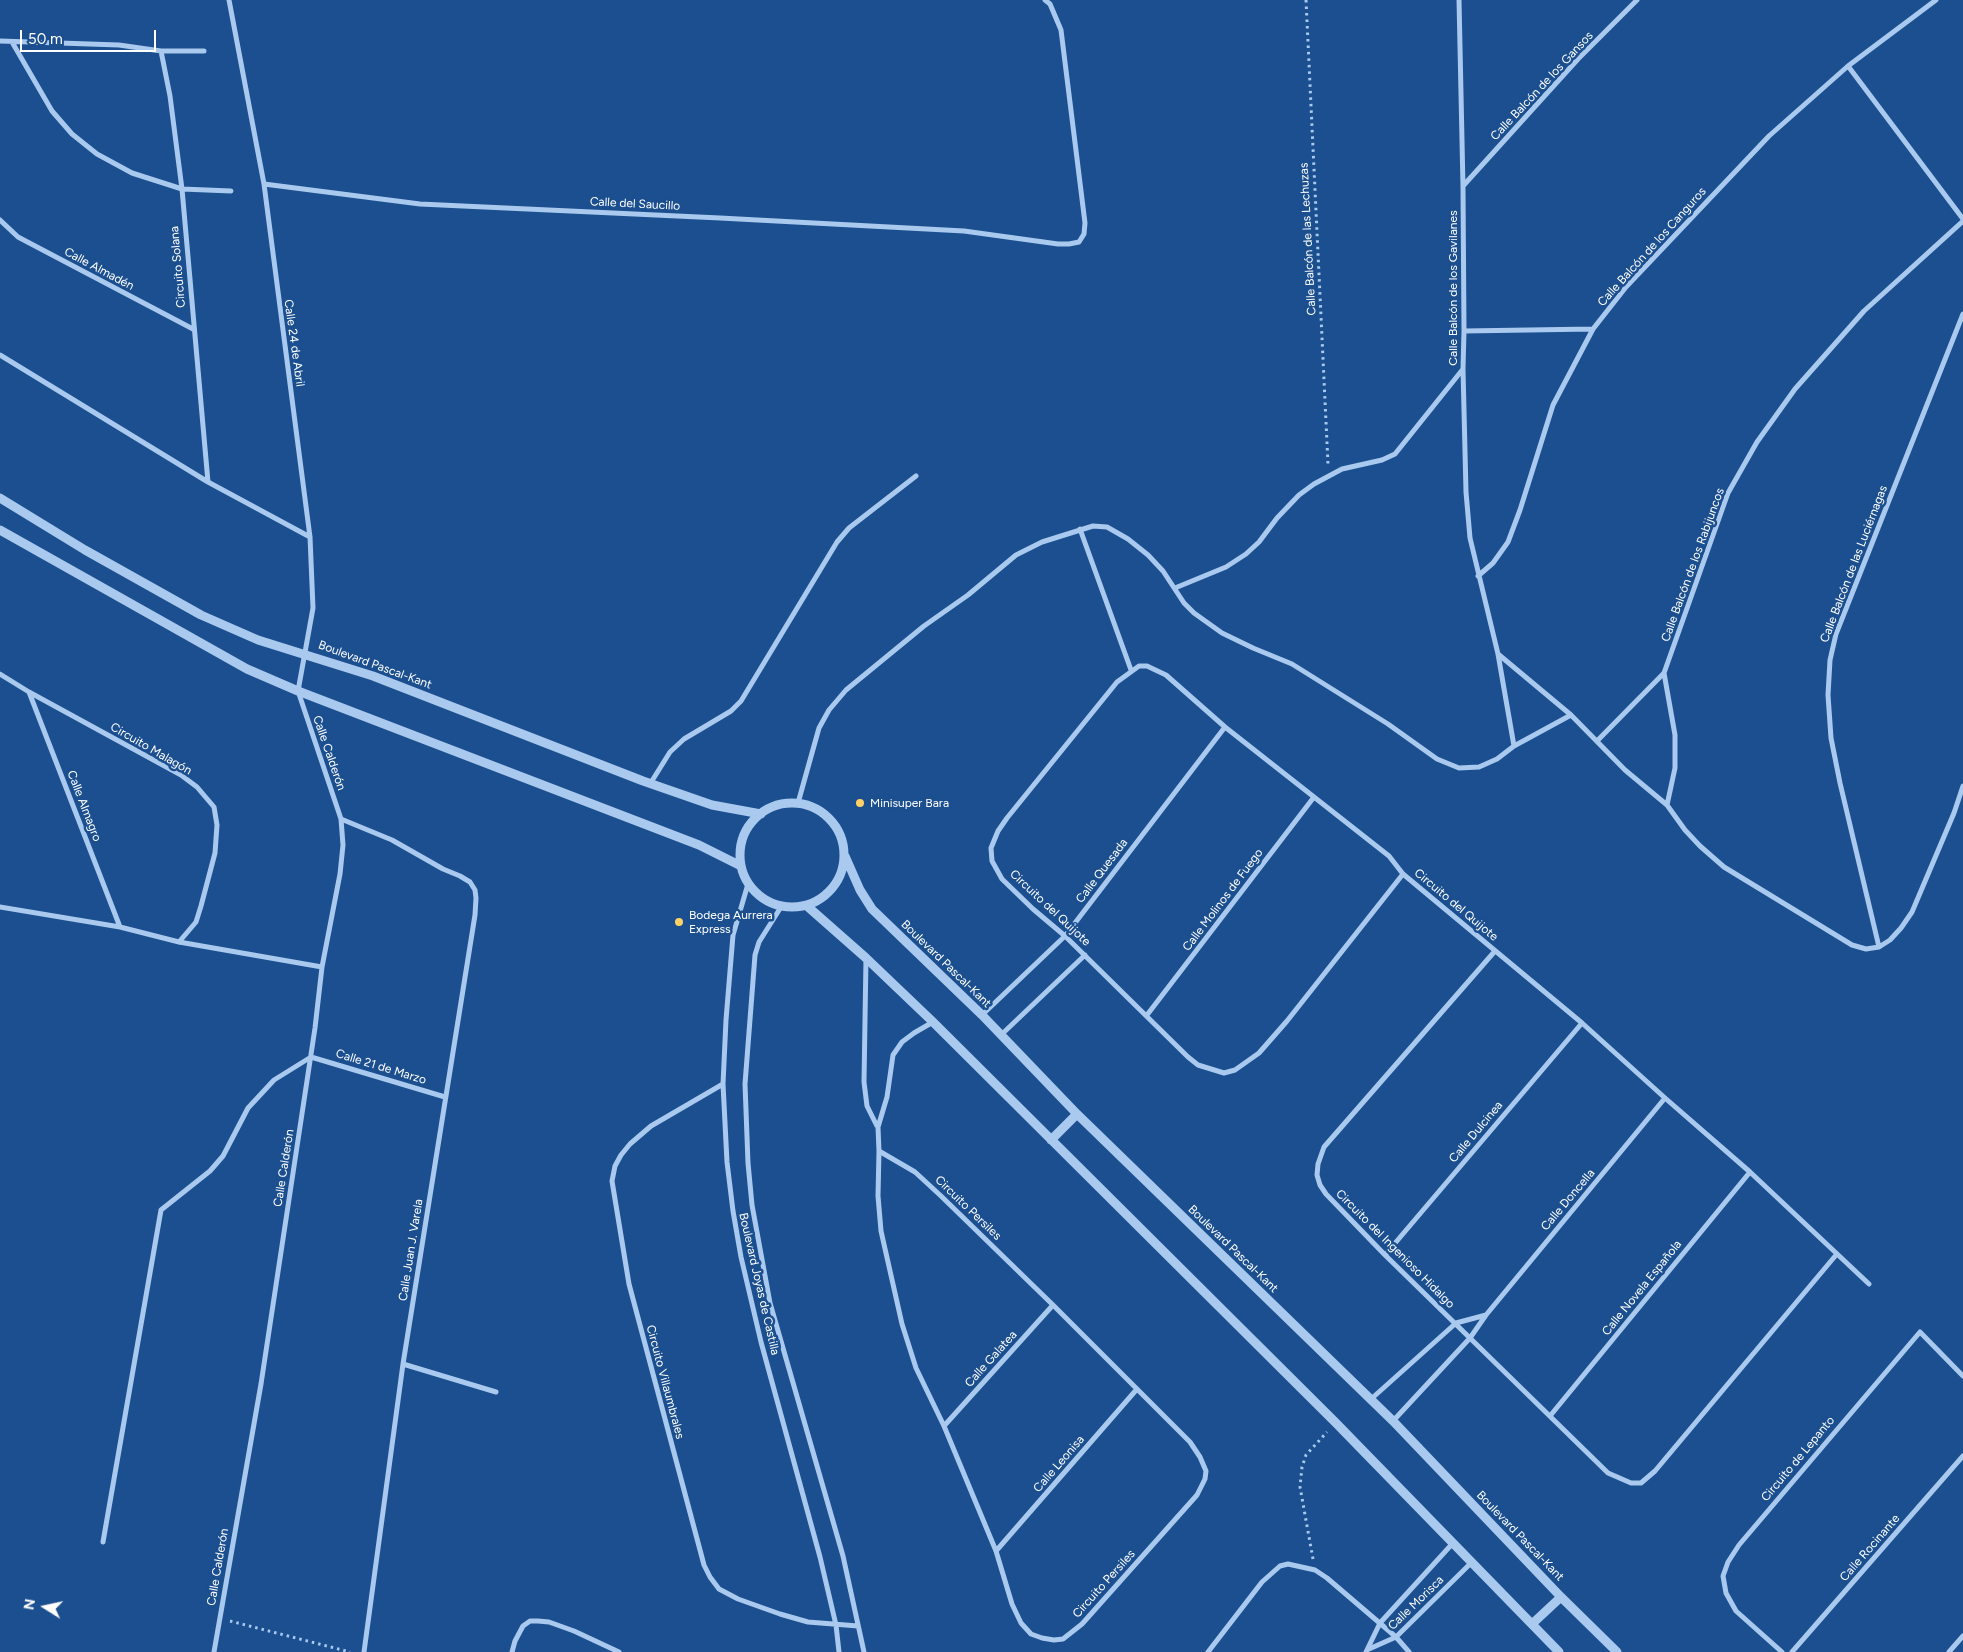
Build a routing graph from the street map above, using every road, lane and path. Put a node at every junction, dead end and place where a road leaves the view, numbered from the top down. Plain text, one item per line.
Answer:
1 (229, 0) edge
2 (1045, 0) edge
3 (1306, 0) edge
4 (1459, 0) edge
5 (1636, 0) edge
6 (1936, 0) edge
7 (0, 41) edge
8 (12, 42) junction
9 (160, 51) junction
10 (204, 51) dead end
11 (1848, 66) junction
12 (264, 184) junction
13 (1463, 187) junction
14 (182, 189) junction
15 (231, 191) dead end
16 (0, 220) edge
17 (1963, 220) edge
18 (1963, 314) edge
19 (193, 329) junction
20 (1592, 330) junction
21 (1464, 331) junction
22 (0, 355) edge
23 (1463, 369) junction
24 (916, 476) dead end
25 (1329, 476) junction
26 (208, 482) junction
27 (0, 498) edge
28 (1080, 529) junction
29 (0, 530) edge
30 (310, 538) junction
31 (1478, 576) junction
32 (1175, 588) junction
33 (306, 653) junction
34 (1498, 654) junction
35 (1131, 670) junction
36 (1664, 673) junction
37 (0, 674) edge
38 (298, 691) junction
39 (29, 692) junction
40 (1571, 715) junction
41 (1225, 727) junction
42 (1598, 742) junction
43 (1514, 746) junction
44 (650, 784) junction
45 (1963, 786) edge
46 (1314, 796) junction
47 (798, 803) junction
48 (1667, 805) junction
49 (761, 814) junction
50 (341, 819) junction
51 (844, 856) junction
52 (741, 866) junction
53 (1403, 874) junction
54 (748, 884) junction
55 (807, 906) junction
56 (0, 907) edge
57 (781, 907) junction
58 (120, 926) junction
59 (1066, 936) junction
60 (179, 942) junction
61 (1879, 948) junction
62 (1495, 951) junction
63 (1085, 955) junction
64 (866, 958) junction
65 (322, 968) junction
66 (982, 1015) junction
67 (1147, 1015) junction
68 (933, 1022) junction
69 (1582, 1023) junction
70 (1001, 1035) junction
71 (311, 1056) junction
72 (723, 1084) junction
73 (445, 1097) junction
74 (1665, 1098) junction
75 (1077, 1114) junction
76 (878, 1127) junction
77 (1051, 1140) junction
78 (880, 1151) junction
79 (1750, 1172) junction
80 (1836, 1254) junction
81 (1385, 1255) junction
82 (1869, 1284) dead end
83 (1053, 1305) junction
84 (1486, 1315) junction
85 (1456, 1323) junction
86 (1470, 1338) junction
87 (403, 1364) junction
88 (1963, 1376) edge
89 (1137, 1389) junction
90 (496, 1392) dead end
91 (1370, 1400) junction
92 (1550, 1416) junction
93 (1393, 1421) junction
94 (1336, 1422) junction
95 (944, 1426) junction
96 (1963, 1456) edge
97 (103, 1542) dead end
98 (1453, 1543) junction
99 (996, 1551) junction
100 (1472, 1562) junction
101 (1315, 1570) junction
102 (1561, 1597) junction
103 (220, 1618) junction
104 (1380, 1624) junction
105 (1532, 1624) junction
106 (836, 1625) junction
107 (858, 1626) junction
108 (1963, 1636) edge
109 (1396, 1638) junction
110 (1368, 1651) edge
111 (214, 1652) edge
112 (350, 1652) edge
113 (364, 1652) edge
114 (512, 1652) edge
115 (618, 1652) edge
116 (839, 1652) edge
117 (864, 1652) edge
118 (1208, 1652) edge
119 (1409, 1652) edge
120 (1559, 1652) edge
121 (1617, 1652) edge
122 (1782, 1652) edge
123 (1792, 1652) edge
124 (1949, 1652) edge

1 - 12 street, Calle 24 de Abril
2 - 12 street, Calle del Saucillo
3 - 25 path, Calle Balcón de las Lechuzas
4 - 13 street, Calle Balcón de los Gavilanes
5 - 13 street, Calle Balcón de los Gansos
6 - 11 street, Calle Balcón de los Canguros
7 - 8 street
8 - 9 street
8 - 14 street
9 - 10 street
9 - 14 street, Circuito Solana
11 - 17 street
11 - 20 street, Calle Balcón de los Canguros
12 - 30 street, Calle 24 de Abril
13 - 21 street, Calle Balcón de los Gavilanes
14 - 15 street
14 - 19 street, Circuito Solana
16 - 19 street, Calle Almadén
17 - 36 street, Calle Balcón de los Rabijuncos
18 - 61 street, Calle Balcón de las Luciérnagas
19 - 26 street, Circuito Solana
20 - 21 street
20 - 31 street, Calle Balcón de los Canguros
21 - 23 street, Calle Balcón de los Gavilanes
22 - 26 street
23 - 25 street
23 - 31 street, Calle Balcón de los Gavilanes
24 - 44 street
25 - 32 street
26 - 30 street
27 - 33 street, Boulevard Pascal-Kant
28 - 32 street
28 - 35 street
28 - 47 street
29 - 38 street
30 - 33 street, Calle 24 de Abril
31 - 34 street, Calle Balcón de los Gavilanes
32 - 43 street
33 - 38 street, Calle 24 de Abril
33 - 44 street, Boulevard Pascal-Kant
34 - 40 street
34 - 43 street, Calle Balcón de los Gavilanes
35 - 41 street, Circuito del Quijote
35 - 59 street, Circuito del Quijote
36 - 42 street, Calle Balcón de los Rabijuncos
36 - 48 street, Calle Balcón de los Rabijuncos
37 - 39 street, Circuito Malagón
38 - 50 street, Calle Calderón
38 - 52 street
39 - 58 street, Calle Almagro
39 - 60 street, Circuito Malagón
40 - 42 street
40 - 43 street
41 - 46 street, Circuito del Quijote
41 - 59 street, Calle Quesada
42 - 48 street
44 - 49 street, Boulevard Pascal-Kant
45 - 61 street
46 - 53 street, Circuito del Quijote
46 - 67 street, Calle Molinos de Fuego
47 - 49 street
47 - 51 street
48 - 61 street
49 - 52 street
50 - 65 street, Calle Calderón
50 - 73 street, Calle Juan J. Varela
51 - 55 street
51 - 66 street, Boulevard Pascal-Kant
52 - 54 street
53 - 62 street, Circuito del Quijote
53 - 67 street, Circuito del Quijote
54 - 57 street
54 - 72 street, Boulevard Joyas de Castilla
55 - 57 street
55 - 64 street
56 - 58 street
57 - 107 street, Boulevard Joyas de Castilla
58 - 60 street
59 - 63 street, Circuito del Quijote
59 - 66 street, Calle Quesada
60 - 65 street
62 - 69 street
62 - 81 street, Circuito del Ingenioso Hidalgo
63 - 67 street, Circuito del Quijote
63 - 70 street
64 - 68 street
64 - 76 street, Circuito Persiles
65 - 71 street, Calle Calderón
66 - 70 street, Boulevard Pascal-Kant
68 - 76 street, Circuito Persiles
68 - 77 street
69 - 74 street
69 - 81 street, Calle Dulcinea
70 - 75 street, Boulevard Pascal-Kant
71 - 73 street, Calle 21 de Marzo
71 - 97 street
71 - 103 street, Calle Calderón
72 - 106 street, Boulevard Joyas de Castilla
72 - 106 street, Circuito Villaumbrales
73 - 87 street, Calle Juan J. Varela
74 - 79 street
74 - 84 street, Calle Doncella
75 - 77 street
75 - 91 street, Boulevard Pascal-Kant
76 - 78 street, Circuito Persiles
77 - 94 street
78 - 83 street, Circuito Persiles
78 - 95 street, Circuito Persiles
79 - 80 street
79 - 92 street, Calle Novela Española
80 - 82 street
80 - 92 street, Circuito del Ingenioso Hidalgo
81 - 85 street, Circuito del Ingenioso Hidalgo
83 - 89 street, Circuito Persiles
83 - 95 street, Calle Galatea
84 - 85 street
84 - 86 street, Calle Doncella
85 - 86 street, Circuito del Ingenioso Hidalgo
85 - 91 street
86 - 92 street, Circuito del Ingenioso Hidalgo
86 - 93 street, Calle Doncella
87 - 90 street
87 - 113 street, Calle Juan J. Varela
88 - 122 street, Circuito de Lepanto
89 - 99 street, Calle Leonisa
89 - 99 street, Circuito Persiles
91 - 93 street, Boulevard Pascal-Kant
93 - 102 street, Boulevard Pascal-Kant
94 - 98 street
94 - 101 path
95 - 99 street, Circuito Persiles
96 - 123 street, Calle Rocinante
98 - 100 street
98 - 104 street, Calle Morisca
100 - 105 street
100 - 109 street, Calle Morisca
101 - 104 street
101 - 118 street
102 - 105 street
102 - 121 street, Boulevard Pascal-Kant
103 - 111 street, Calle Calderón
103 - 112 path
104 - 109 street
104 - 110 street, Calle Morisca
105 - 120 street
106 - 107 street, Circuito Villaumbrales
106 - 116 street, Boulevard Joyas de Castilla
107 - 117 street, Boulevard Joyas de Castilla
108 - 124 street
109 - 110 street, Calle Morisca
109 - 119 street
114 - 115 street

